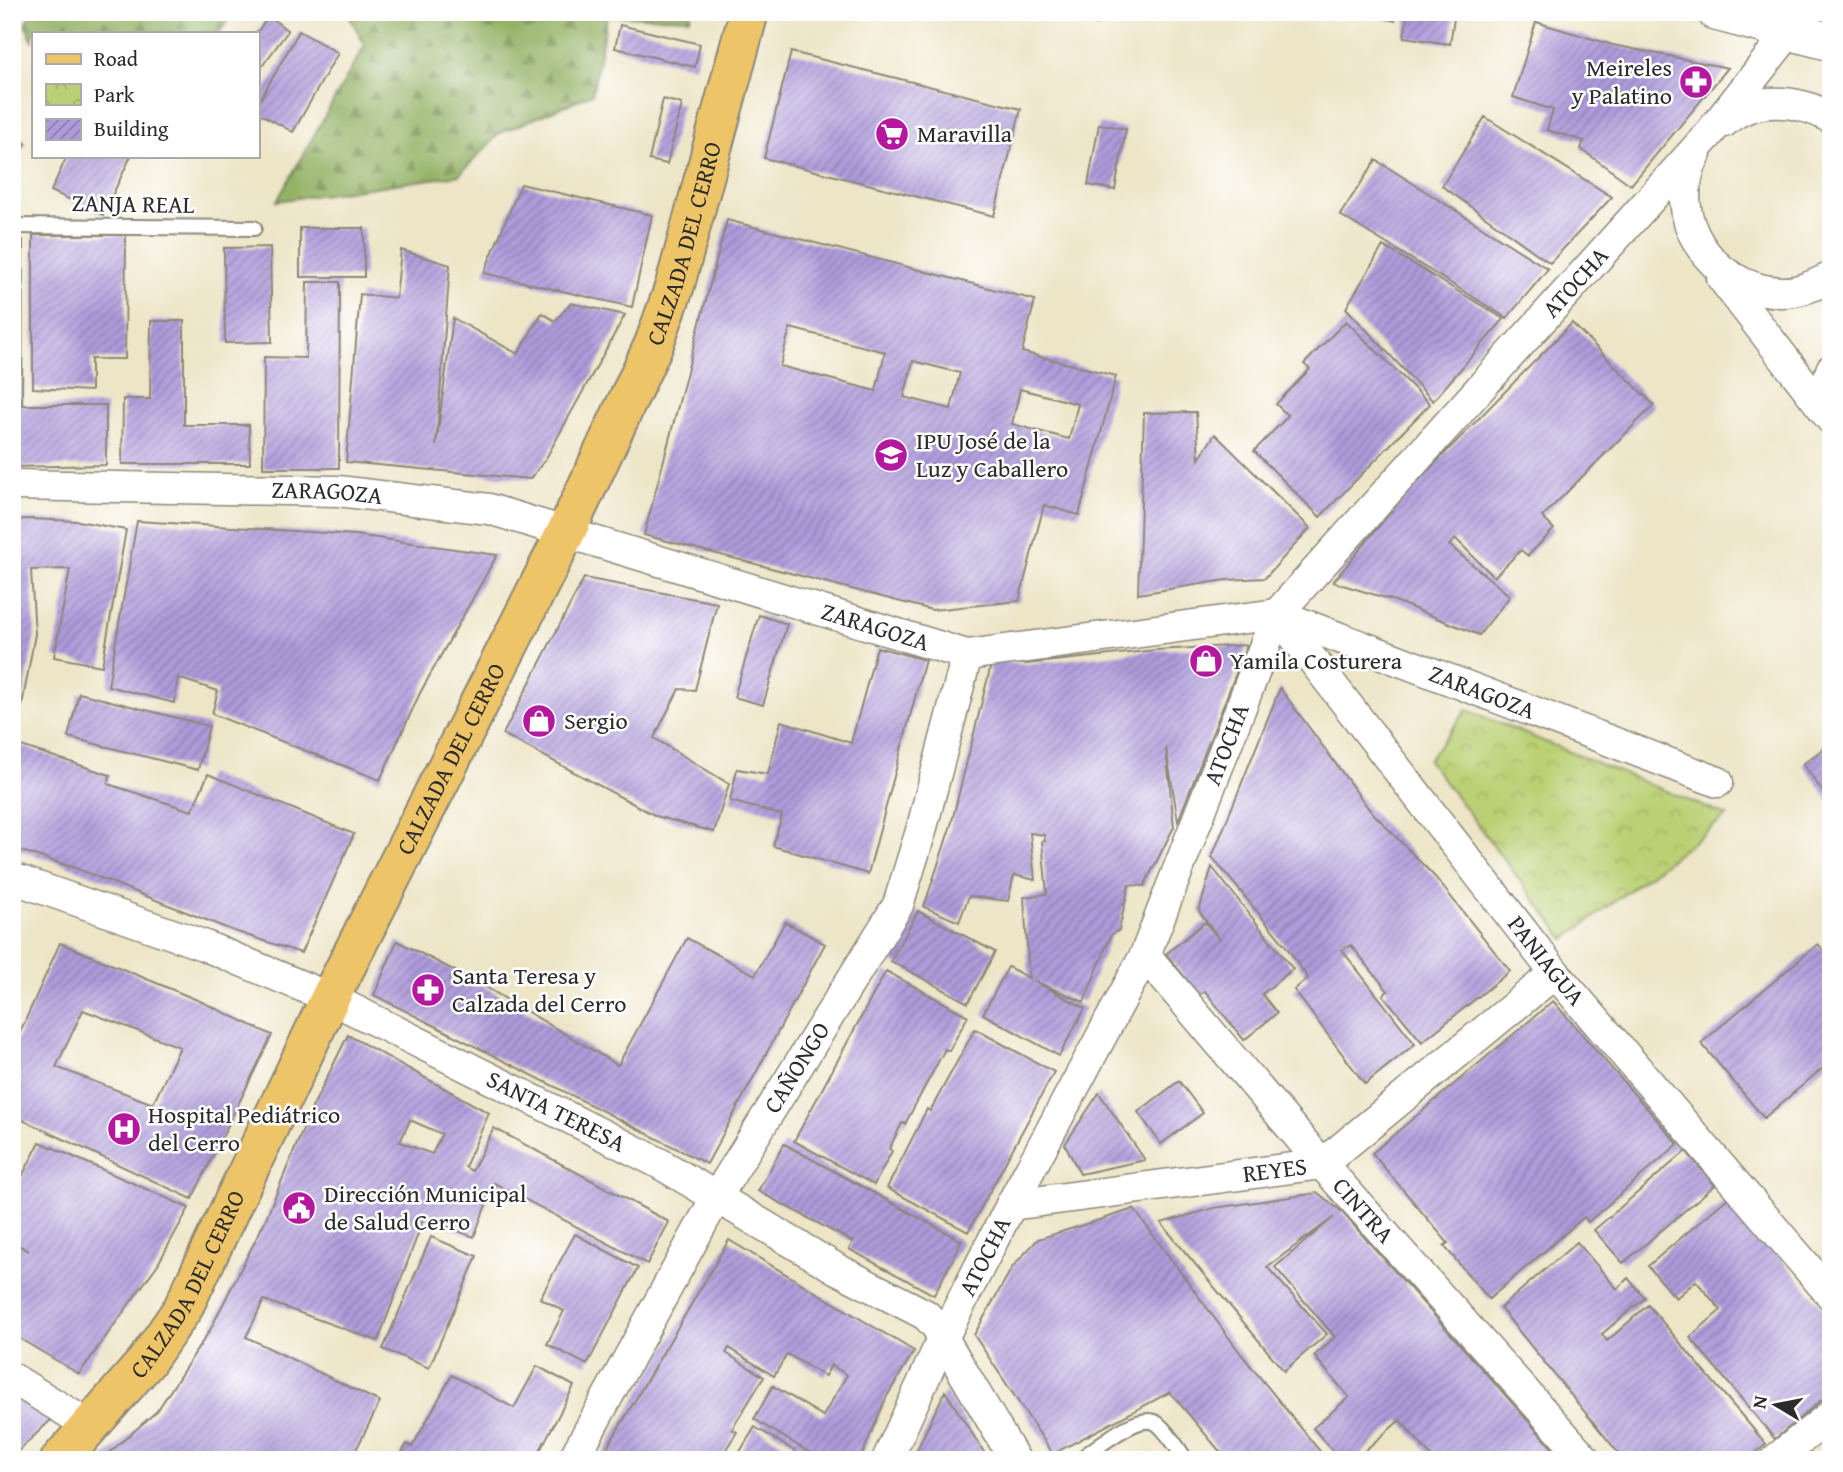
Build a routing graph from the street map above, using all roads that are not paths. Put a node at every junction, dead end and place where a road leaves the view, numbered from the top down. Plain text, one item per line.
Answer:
1 (750, 12) edge
2 (1736, 15) edge
3 (1790, 31) junction
4 (1831, 41) edge
5 (1831, 118) edge
6 (1709, 134) junction
7 (1653, 197) junction
8 (12, 226) edge
9 (254, 228) dead end
10 (1707, 257) junction
11 (1831, 277) edge
12 (1831, 370) edge
13 (1826, 412) edge
14 (12, 485) edge
15 (566, 532) junction
16 (1277, 614) junction
17 (967, 655) junction
18 (1718, 782) dead end
19 (12, 878) edge
20 (1145, 955) junction
21 (1555, 973) junction
22 (330, 998) junction
23 (1322, 1164) junction
24 (717, 1196) junction
25 (1011, 1205) junction
26 (1831, 1295) edge
27 (942, 1340) junction
28 (12, 1378) edge
29 (1831, 1415) edge
30 (90, 1426) junction
31 (60, 1460) edge
32 (573, 1460) edge
33 (887, 1460) edge
34 (1015, 1460) edge
35 (1079, 1460) edge
36 (1186, 1460) edge
37 (1586, 1460) edge
38 (1775, 1460) edge

1 - 15 main road, CALZADA DEL CERRO
2 - 3 street
3 - 4 street
3 - 6 street, ATOCHA
5 - 6 street
6 - 7 street, ATOCHA
6 - 10 street
7 - 10 street
7 - 16 street, ATOCHA
8 - 9 lane, ZANJA REAL
10 - 11 street
10 - 13 street
12 - 13 street
14 - 15 street, ZARAGOZA
15 - 17 street, ZARAGOZA
15 - 22 main road, CALZADA DEL CERRO
16 - 17 street, ZARAGOZA
16 - 18 street, ZARAGOZA
16 - 20 street, ATOCHA
16 - 21 street, PANIAGUA
17 - 24 street, CAÑONGO
19 - 22 street, SANTA TERESA
20 - 23 street, CINTRA
20 - 25 street, ATOCHA
21 - 23 street, REYES
21 - 26 street, PANIAGUA
22 - 24 street, SANTA TERESA
22 - 30 main road, CALZADA DEL CERRO
23 - 25 street, REYES
23 - 37 street, CINTRA
24 - 27 street, SANTA TERESA
24 - 32 street, CAÑONGO
25 - 27 street, ATOCHA
27 - 33 street, ATOCHA
27 - 34 street, SANTA TERESA
28 - 30 street
29 - 38 street
30 - 31 main road, CALZADA DEL CERRO
35 - 36 lane

